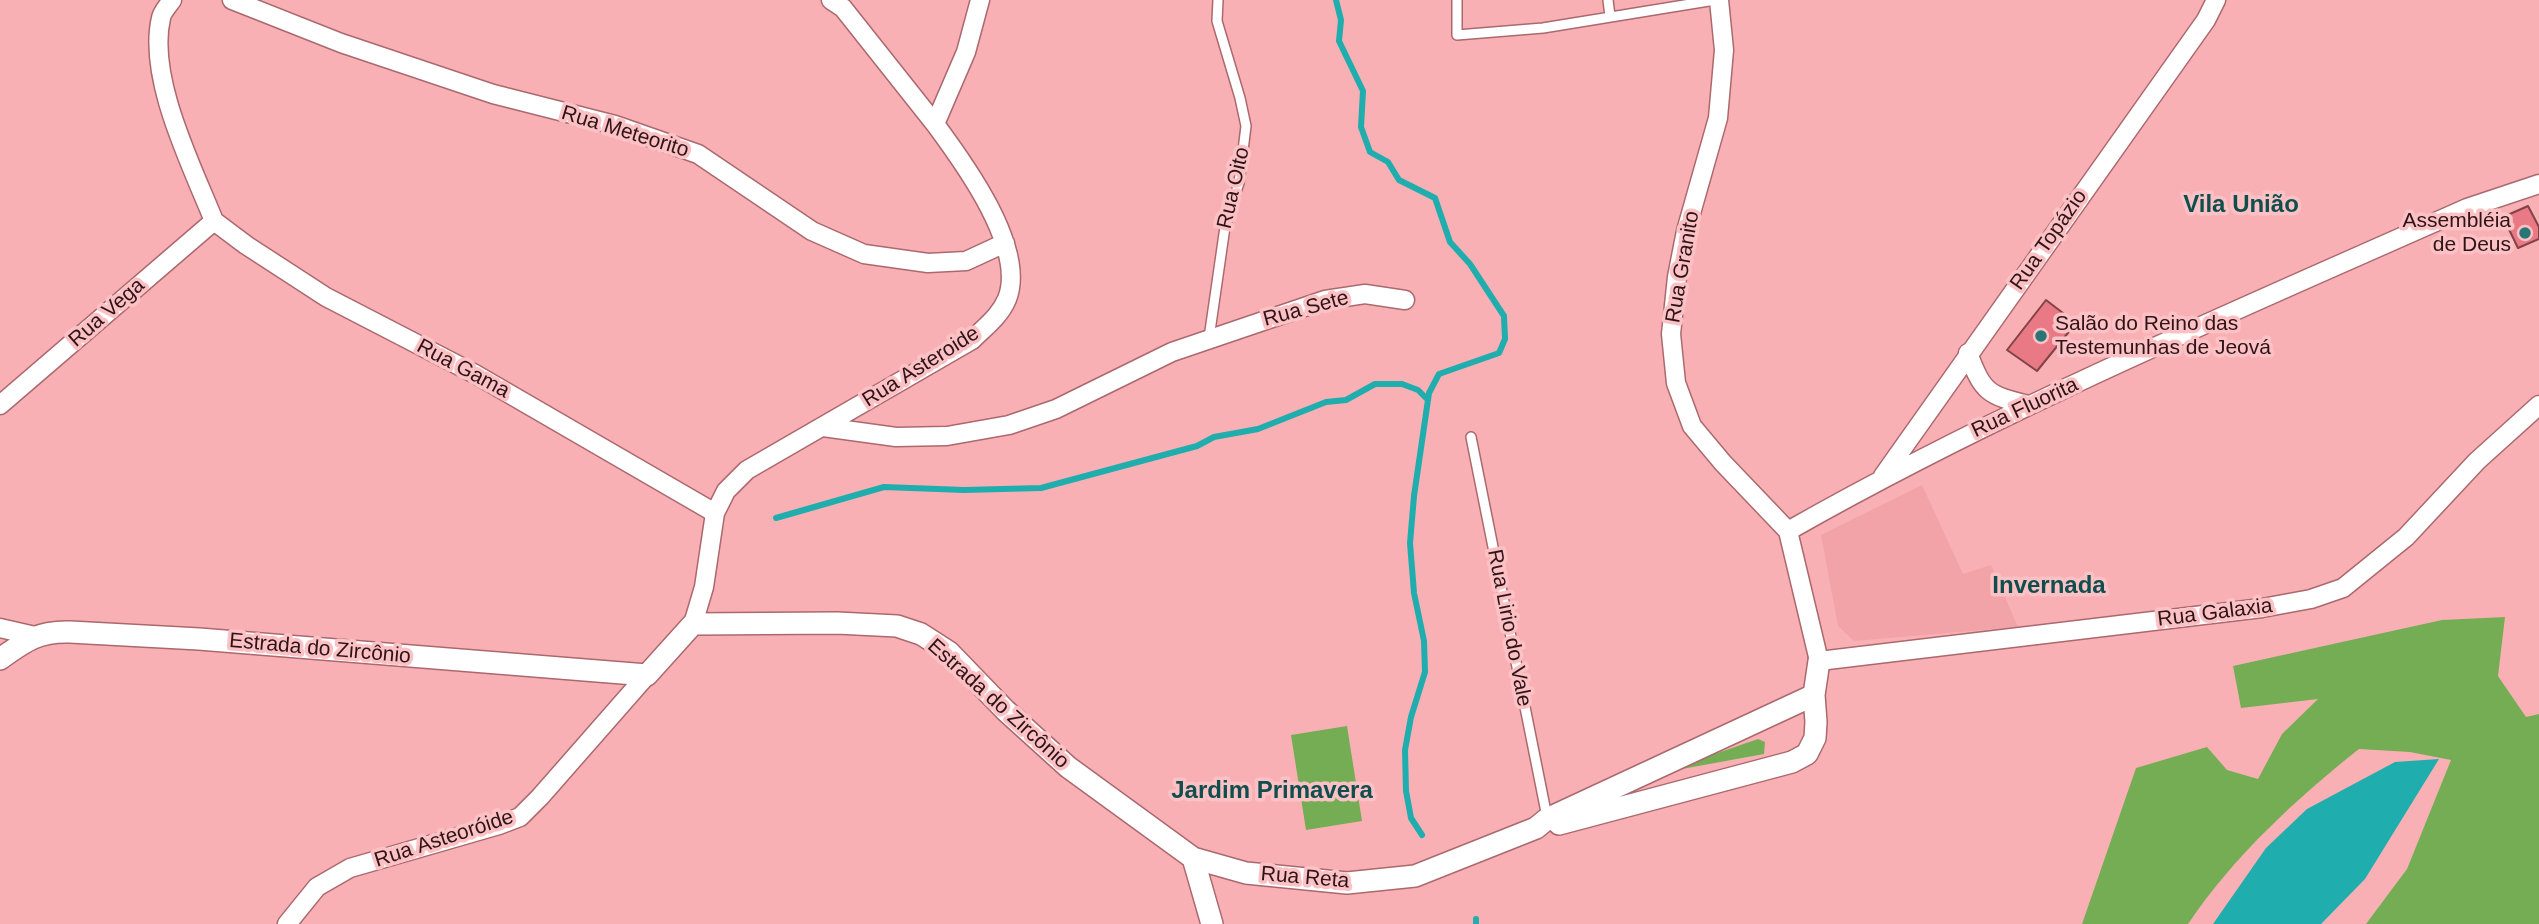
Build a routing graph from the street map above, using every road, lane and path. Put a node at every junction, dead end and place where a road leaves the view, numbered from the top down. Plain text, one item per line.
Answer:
1 (172, 0) edge
2 (232, 0) edge
3 (831, 0) edge
4 (979, 0) edge
5 (1218, 0) edge
6 (1457, 0) edge
7 (1608, 0) edge
8 (1717, 0) edge
9 (2216, 0) edge
10 (1610, 16) junction
11 (935, 124) junction
12 (2539, 184) edge
13 (214, 221) junction
14 (1005, 243) junction
15 (1405, 300) dead end
16 (1209, 338) junction
17 (1968, 353) junction
18 (0, 405) edge
19 (2028, 405) junction
20 (2539, 405) edge
21 (823, 427) junction
22 (1471, 437) dead end
23 (1880, 479) junction
24 (715, 513) junction
25 (1788, 531) junction
26 (693, 624) junction
27 (0, 628) edge
28 (35, 636) junction
29 (0, 659) edge
30 (1819, 661) junction
31 (646, 675) junction
32 (1814, 695) junction
33 (1541, 823) junction
34 (1193, 858) junction
35 (287, 924) edge
36 (1212, 924) edge

1 - 13 street
2 - 14 street, Rua Meteorito
3 - 11 street, Rua Asteroide
4 - 11 street
5 - 16 lane, Rua Oito
6 - 10 lane
7 - 10 lane
8 - 10 lane
8 - 25 street, Rua Granito
9 - 17 street, Rua Topázio
11 - 14 street, Rua Asteroide
12 - 19 street, Rua Fluorita
13 - 18 street, Rua Vega
13 - 24 street, Rua Gama
14 - 21 street, Rua Asteroide
15 - 16 street, Rua Sete
16 - 21 street, Rua Sete
17 - 19 street
17 - 23 street, Rua Topázio
19 - 23 street, Rua Fluorita
20 - 30 street, Rua Galaxia
21 - 24 street, Rua Asteroide
22 - 33 lane, Rua Lirio do Vale
23 - 25 street, Rua Fluorita
24 - 26 street, Rua Asteroide
25 - 30 street
26 - 31 street, Rua Asteroide
26 - 34 street, Estrada do Zircônio
27 - 28 street
28 - 29 street, Estrada do Zircônio
28 - 31 street, Estrada do Zircônio
30 - 32 street, Rua Reta
31 - 35 street, Rua Asteoróide
32 - 33 street, Rua Reta
32 - 33 street, Rua Reta
33 - 34 street, Rua Reta
34 - 36 street

